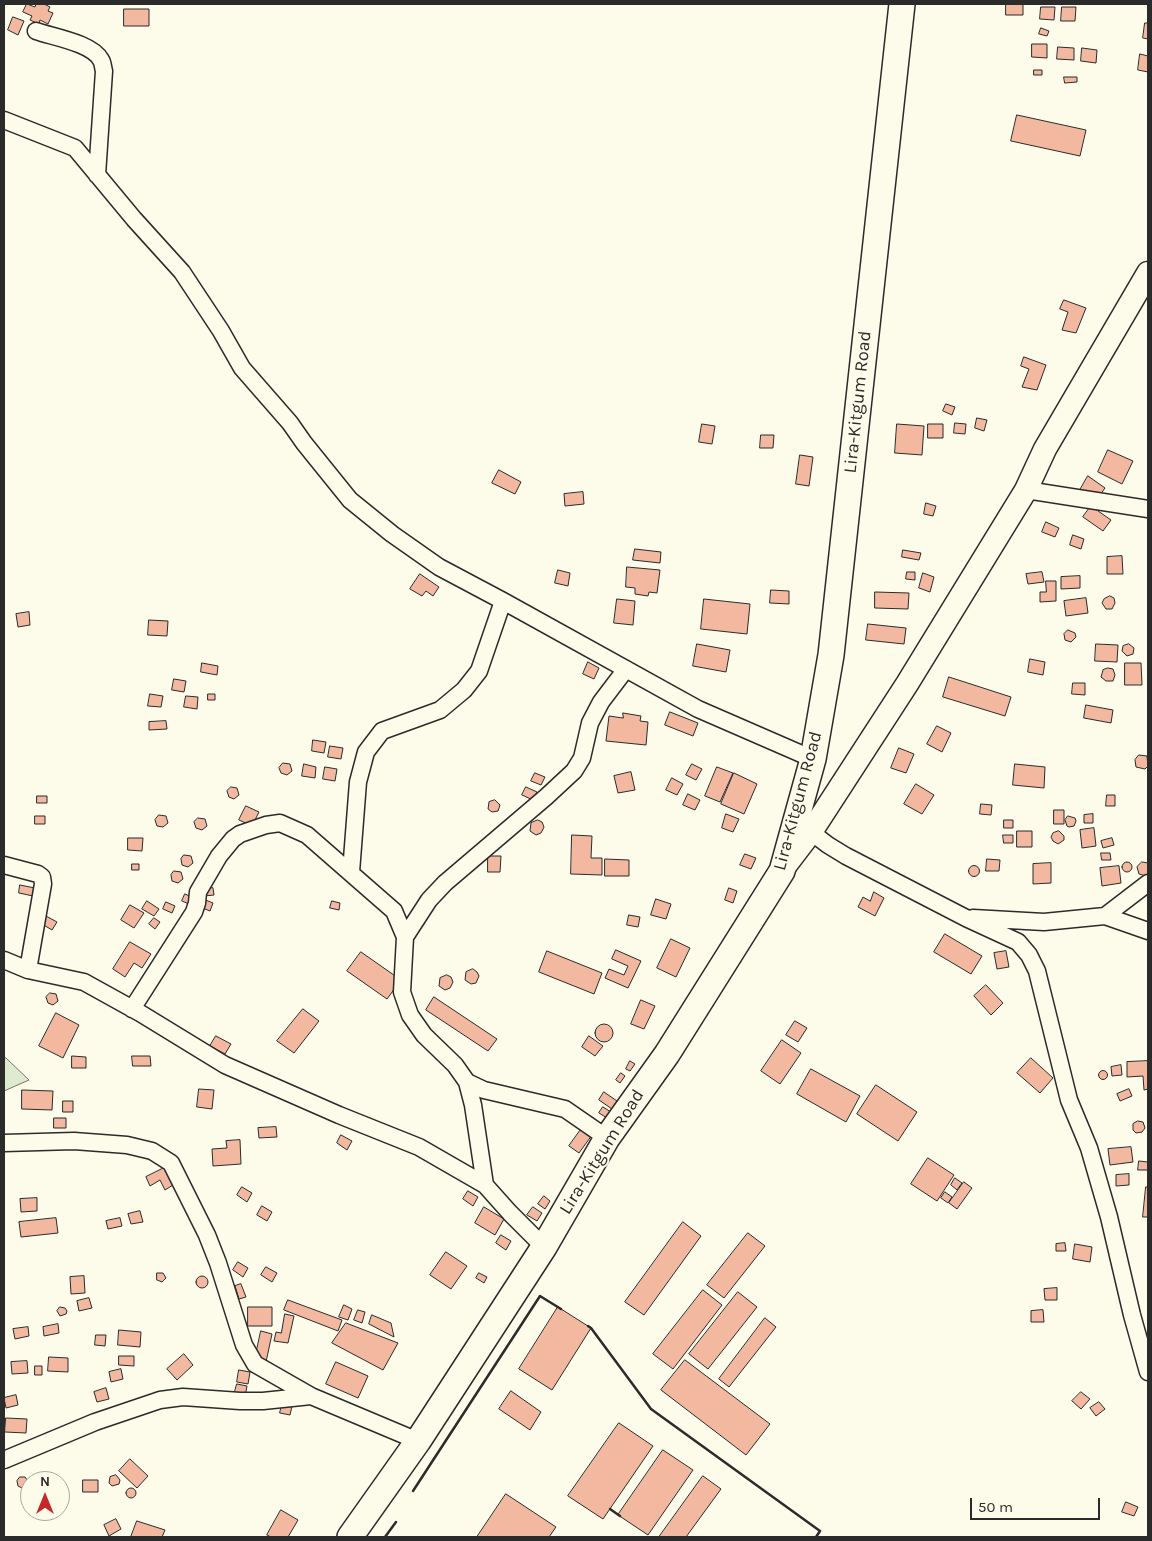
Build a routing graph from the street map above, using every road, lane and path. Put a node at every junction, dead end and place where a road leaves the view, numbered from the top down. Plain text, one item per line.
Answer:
1 (902, 4) edge
2 (36, 31) dead end
3 (4, 120) edge
4 (97, 175) junction
5 (1148, 273) edge
6 (1026, 490) junction
7 (1148, 509) edge
8 (503, 601) junction
9 (626, 669) junction
10 (813, 759) junction
11 (811, 832) junction
12 (4, 865) edge
13 (782, 870) junction
14 (351, 872) junction
15 (1148, 883) edge
16 (1105, 916) junction
17 (966, 918) junction
18 (1148, 930) edge
19 (405, 937) junction
20 (4, 960) edge
21 (28, 970) junction
22 (132, 1009) junction
23 (467, 1082) junction
24 (607, 1138) junction
25 (4, 1143) edge
26 (485, 1185) junction
27 (544, 1248) junction
28 (1148, 1372) edge
29 (311, 1396) junction
30 (418, 1441) junction
31 (4, 1460) edge
32 (350, 1537) edge

1 - 10 main road, Lira-Kitgum Road
2 - 4 street
3 - 4 street
4 - 8 street
5 - 6 main road
6 - 7 street
6 - 11 main road
8 - 9 street
8 - 14 street
9 - 10 street
9 - 19 street
10 - 13 main road, Lira-Kitgum Road
11 - 13 main road
11 - 17 street
12 - 21 street
13 - 24 main road, Lira-Kitgum Road
14 - 19 street
14 - 22 street
15 - 16 street
16 - 17 street
16 - 18 street
17 - 28 street
19 - 23 street
20 - 21 street
21 - 22 street
22 - 26 street
23 - 24 street
23 - 26 street
24 - 27 main road, Lira-Kitgum Road
25 - 29 street
26 - 27 street
27 - 30 main road, Lira-Kitgum Road
29 - 30 street
29 - 31 street
30 - 32 main road, Lira-Kitgum Road

